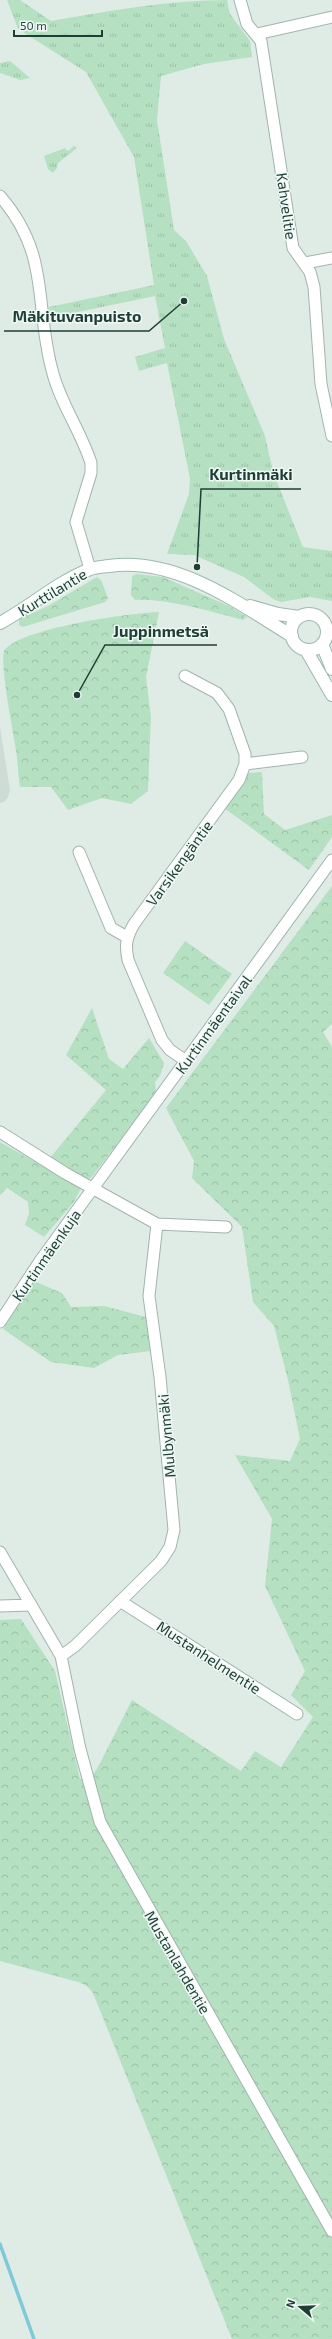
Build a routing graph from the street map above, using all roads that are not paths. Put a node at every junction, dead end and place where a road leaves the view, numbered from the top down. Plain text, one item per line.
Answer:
1 (240, 0) edge
2 (332, 17) edge
3 (257, 34) junction
4 (0, 196) edge
5 (332, 258) edge
6 (305, 264) junction
7 (332, 436) edge
8 (90, 569) junction
9 (243, 604) junction
10 (318, 616) junction
11 (332, 616) edge
12 (299, 617) junction
13 (0, 623) edge
14 (330, 632) edge
15 (292, 636) junction
16 (322, 644) junction
17 (306, 650) junction
18 (332, 669) edge
19 (185, 676) dead end
20 (332, 695) edge
21 (302, 757) dead end
22 (245, 764) junction
23 (79, 852) dead end
24 (332, 860) edge
25 (127, 937) junction
26 (186, 1061) junction
27 (0, 1132) edge
28 (93, 1188) junction
29 (157, 1224) junction
30 (226, 1227) dead end
31 (0, 1322) edge
32 (0, 1552) edge
33 (120, 1601) junction
34 (31, 1605) junction
35 (0, 1606) edge
36 (61, 1656) junction
37 (297, 1714) dead end
38 (332, 2231) edge

1 - 3 street, Kahvelitie
2 - 3 street
3 - 6 street, Kahvelitie
4 - 8 street
5 - 6 street
6 - 7 street, Kahvelitie
8 - 9 street, Kurttilantie
8 - 13 street, Kurttilantie
9 - 12 street, Kurttilantie
9 - 15 street, Kurttilantie
10 - 11 street
10 - 12 street
10 - 14 street
12 - 15 street
14 - 16 street
15 - 17 street
16 - 17 street
16 - 18 street
17 - 20 street
19 - 22 street, Varsikengäntie
21 - 22 street
22 - 25 street, Varsikengäntie
23 - 25 street
24 - 26 street, Kurtinmäentaival
25 - 26 street
26 - 28 street, Kurtinmäentaival
27 - 28 street
28 - 29 street
28 - 31 street, Kurtinmäenkuja
29 - 30 street
29 - 33 street, Mulbynmäki
32 - 34 street
33 - 36 street, Mulbynmäki
33 - 37 street, Mustanhelmentie
34 - 35 street
34 - 36 street
36 - 38 street, Mustanlahdentie

